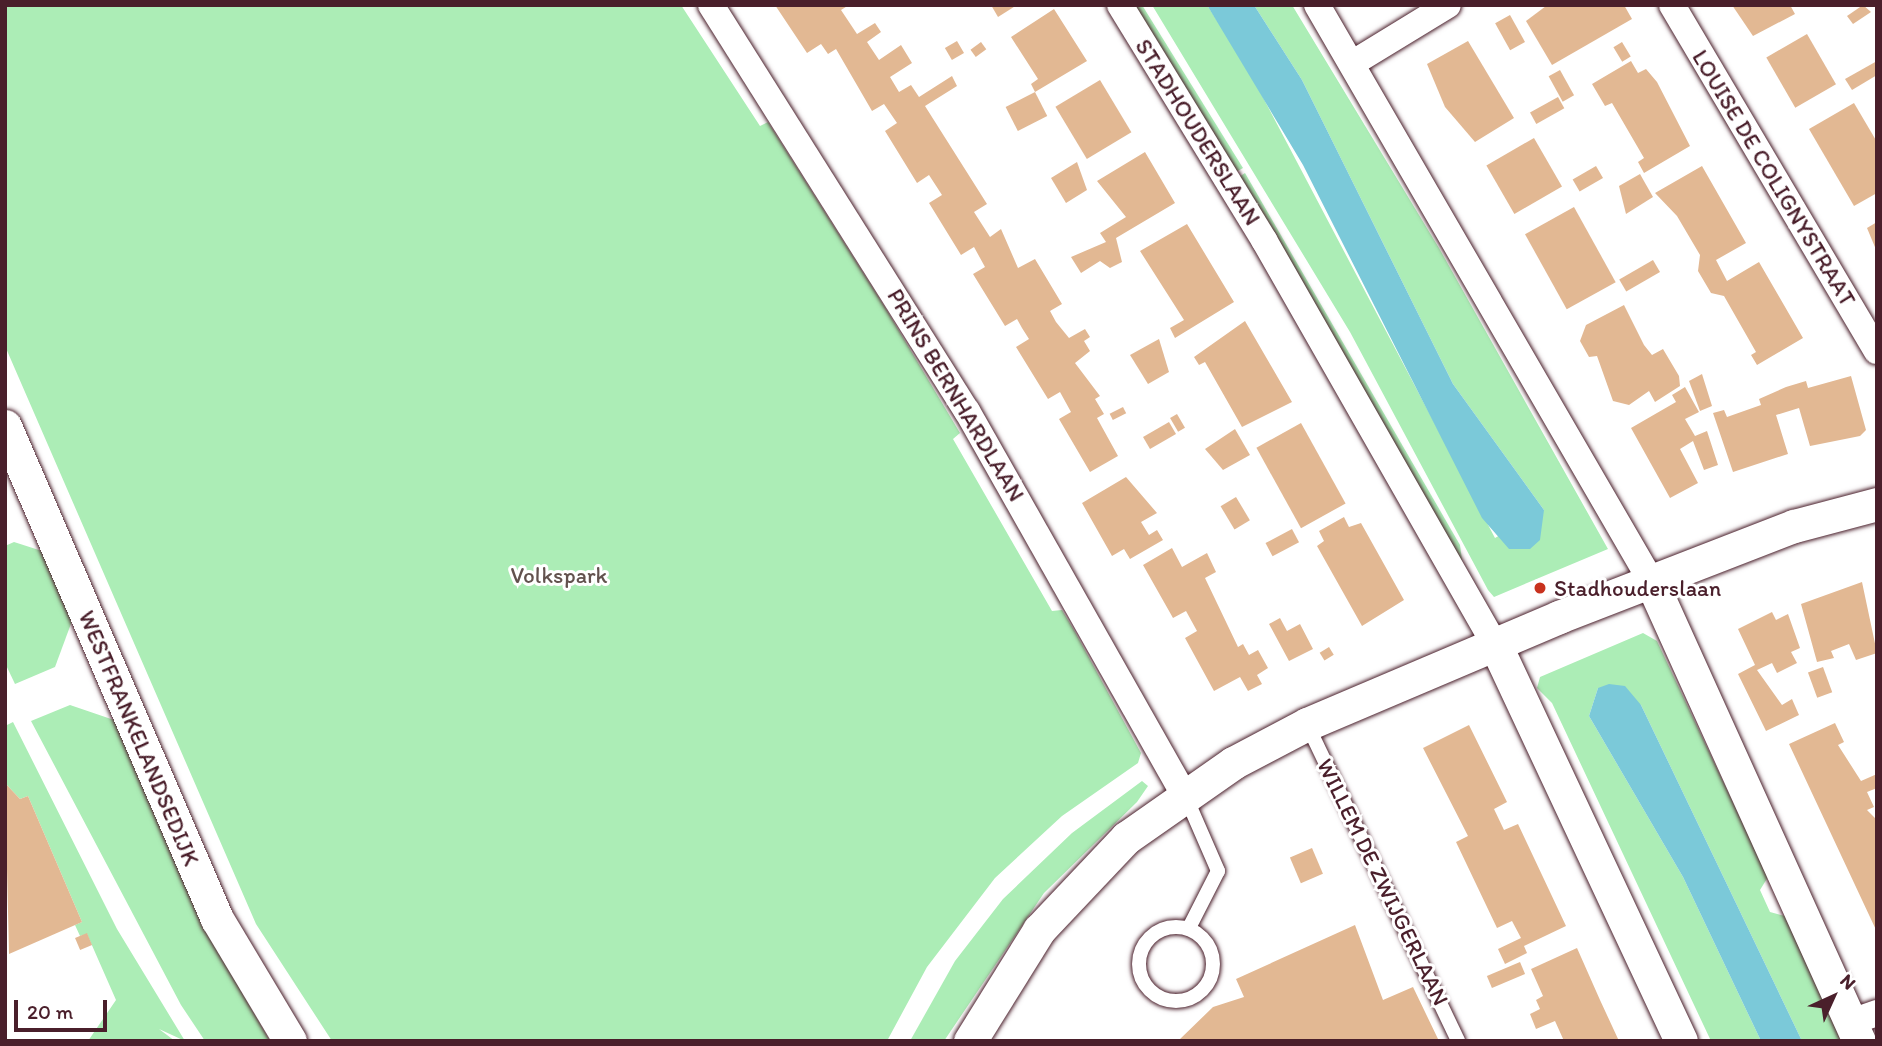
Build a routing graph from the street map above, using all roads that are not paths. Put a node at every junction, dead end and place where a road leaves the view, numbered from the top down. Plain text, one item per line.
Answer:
1 (712, 5) edge
2 (1120, 5) edge
3 (1317, 5) edge
4 (1448, 5) edge
5 (1672, 5) edge
6 (1353, 63) junction
7 (1877, 351) edge
8 (5, 426) edge
9 (1877, 504) edge
10 (1651, 581) junction
11 (1496, 646) junction
12 (1307, 724) junction
13 (1184, 794) junction
14 (1189, 928) junction
15 (1862, 1025) edge
16 (972, 1038) edge
17 (290, 1041) edge
18 (1458, 1041) edge
19 (1681, 1041) edge

1 - 13 street, PRINS BERNHARDLAAN
2 - 11 street, STADHOUDERSLAAN
3 - 6 street
4 - 6 street
5 - 7 street, LOUISE DE COLIGNYSTRAAT
6 - 10 street
8 - 17 street, WESTFRANKELANDSEDIJK
9 - 10 street
10 - 11 street
10 - 15 street
11 - 12 street
11 - 19 street, STADHOUDERSLAAN
12 - 13 street
12 - 18 lane, WILLEM DE ZWIJGERLAAN
13 - 14 lane
13 - 16 street
14 - 14 lane

